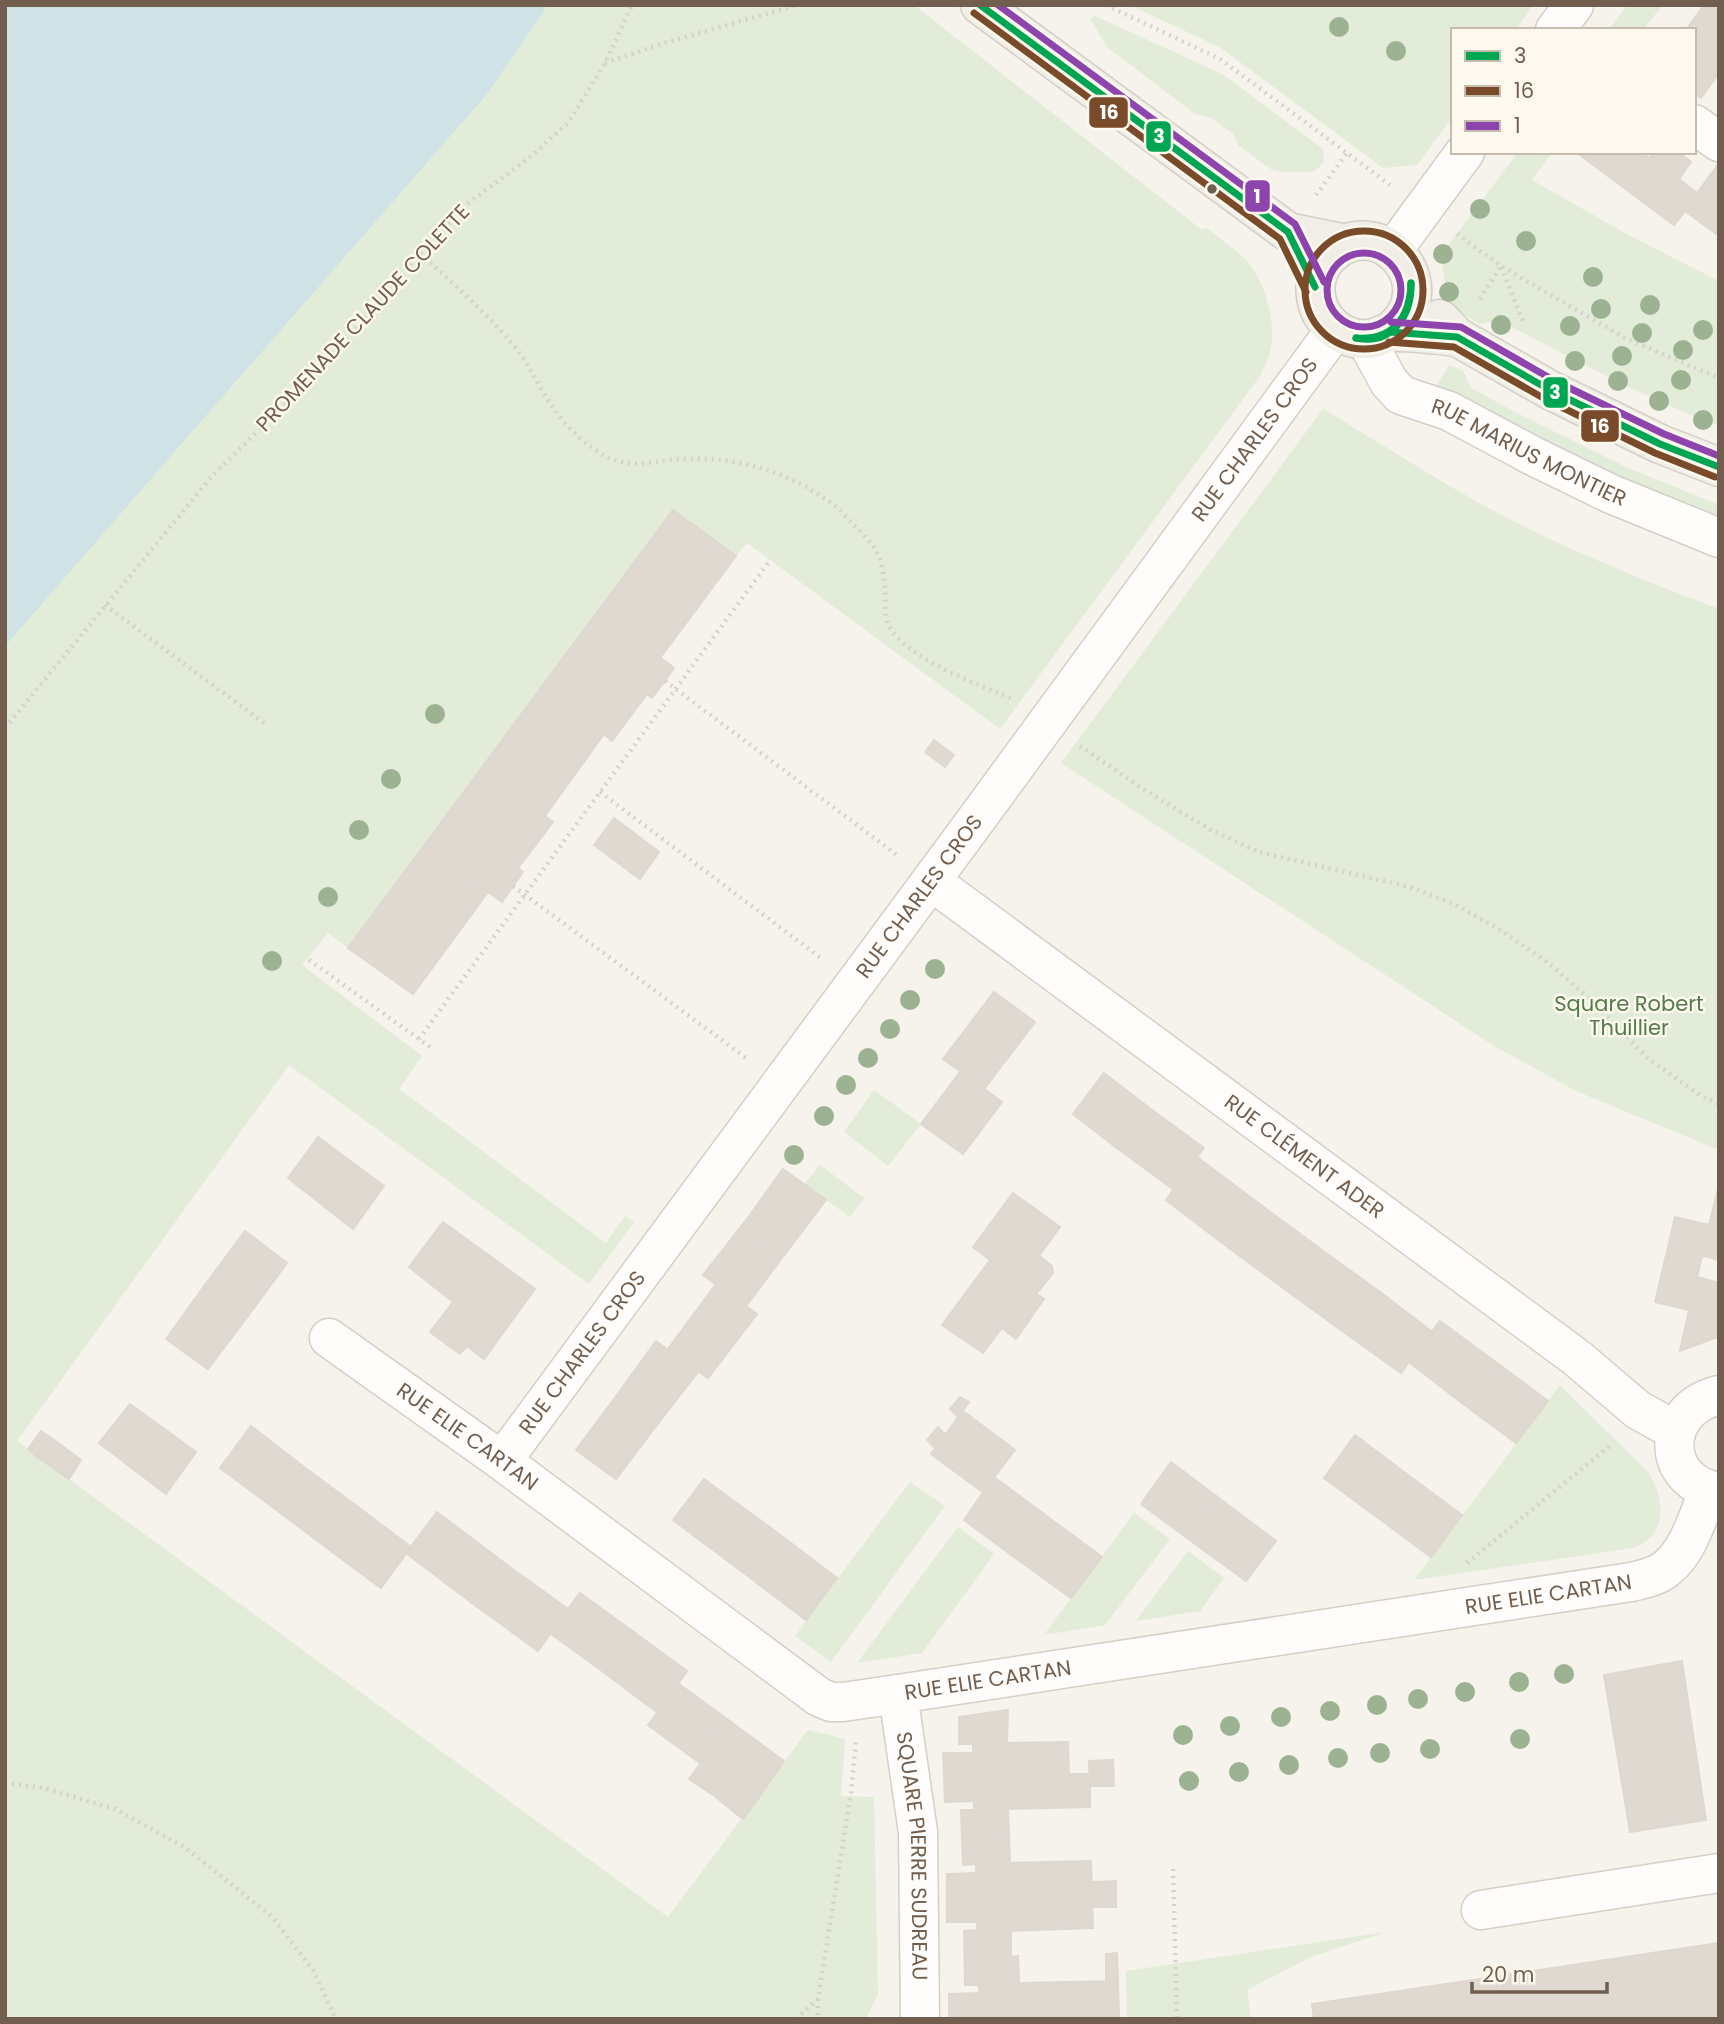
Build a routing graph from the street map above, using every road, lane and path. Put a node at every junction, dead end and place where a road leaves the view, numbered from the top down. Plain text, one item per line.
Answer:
1 (632, 5) edge
2 (797, 5) edge
3 (980, 5) edge
4 (1106, 5) edge
5 (1574, 5) edge
6 (1557, 28) edge
7 (605, 63) junction
8 (1696, 125) edge
9 (1719, 142) edge
10 (1464, 154) edge
11 (1423, 209) junction
12 (1288, 232) junction
13 (1347, 244) junction
14 (1393, 250) junction
15 (420, 253) junction
16 (1315, 287) junction
17 (1413, 293) junction
18 (1364, 334) junction
19 (1457, 337) junction
20 (1719, 377) edge
21 (1719, 467) edge
22 (1719, 538) edge
23 (768, 563) dead end
24 (105, 605) junction
25 (665, 681) dead end
26 (676, 689) junction
27 (1048, 723) junction
28 (268, 726) dead end
29 (5, 728) edge
30 (600, 792) junction
31 (931, 881) junction
32 (513, 886) dead end
33 (525, 894) junction
34 (309, 960) dead end
35 (856, 983) junction
36 (419, 1039) junction
37 (430, 1047) dead end
38 (781, 1084) junction
39 (1719, 1104) edge
40 (330, 1338) dead end
41 (1719, 1395) edge
42 (1638, 1410) junction
43 (1676, 1431) junction
44 (502, 1461) junction
45 (1714, 1491) edge
46 (1424, 1614) junction
47 (898, 1694) junction
48 (859, 1700) junction
49 (5, 1783) edge
50 (1173, 1869) dead end
51 (1719, 1873) edge
52 (1481, 1910) dead end
53 (818, 1999) junction
54 (336, 2019) edge
55 (796, 2019) edge
56 (818, 2019) edge
57 (920, 2019) edge
58 (1177, 2019) edge

1 - 7 path, PROMENADE CLAUDE COLETTE
2 - 7 path
3 - 12 main road
4 - 11 path
5 - 6 street
7 - 15 path, PROMENADE CLAUDE COLETTE
8 - 9 street
10 - 11 street
11 - 14 street
11 - 20 path
12 - 13 main road
12 - 16 main road
13 - 14 main road
13 - 16 main road
14 - 17 main road
15 - 24 path, PROMENADE CLAUDE COLETTE
15 - 27 path
16 - 18 main road
17 - 18 main road
17 - 19 main road
18 - 19 main road
18 - 22 street, RUE MARIUS MONTIER
18 - 27 street, RUE CHARLES CROS
19 - 21 main road
23 - 26 path
24 - 28 path
24 - 29 path, PROMENADE CLAUDE COLETTE
25 - 26 path
26 - 30 path
26 - 31 path
27 - 31 street, RUE CHARLES CROS
27 - 39 path
30 - 33 path
30 - 35 path
31 - 35 street, RUE CHARLES CROS
31 - 42 street, RUE CLÉMENT ADER
32 - 33 path
33 - 36 path
33 - 38 path
34 - 36 path
35 - 38 street, RUE CHARLES CROS
36 - 37 path
38 - 44 street, RUE CHARLES CROS
40 - 44 street, RUE ELIE CARTAN
41 - 43 street
42 - 43 street, RUE CLÉMENT ADER
42 - 46 path
43 - 45 street
44 - 48 street, RUE ELIE CARTAN
45 - 46 street, RUE ELIE CARTAN
46 - 47 street, RUE ELIE CARTAN
47 - 48 street, RUE ELIE CARTAN
47 - 57 street, SQUARE PIERRE SUDREAU
48 - 53 path
49 - 54 path
50 - 58 path
51 - 52 street
53 - 55 path
53 - 56 path

